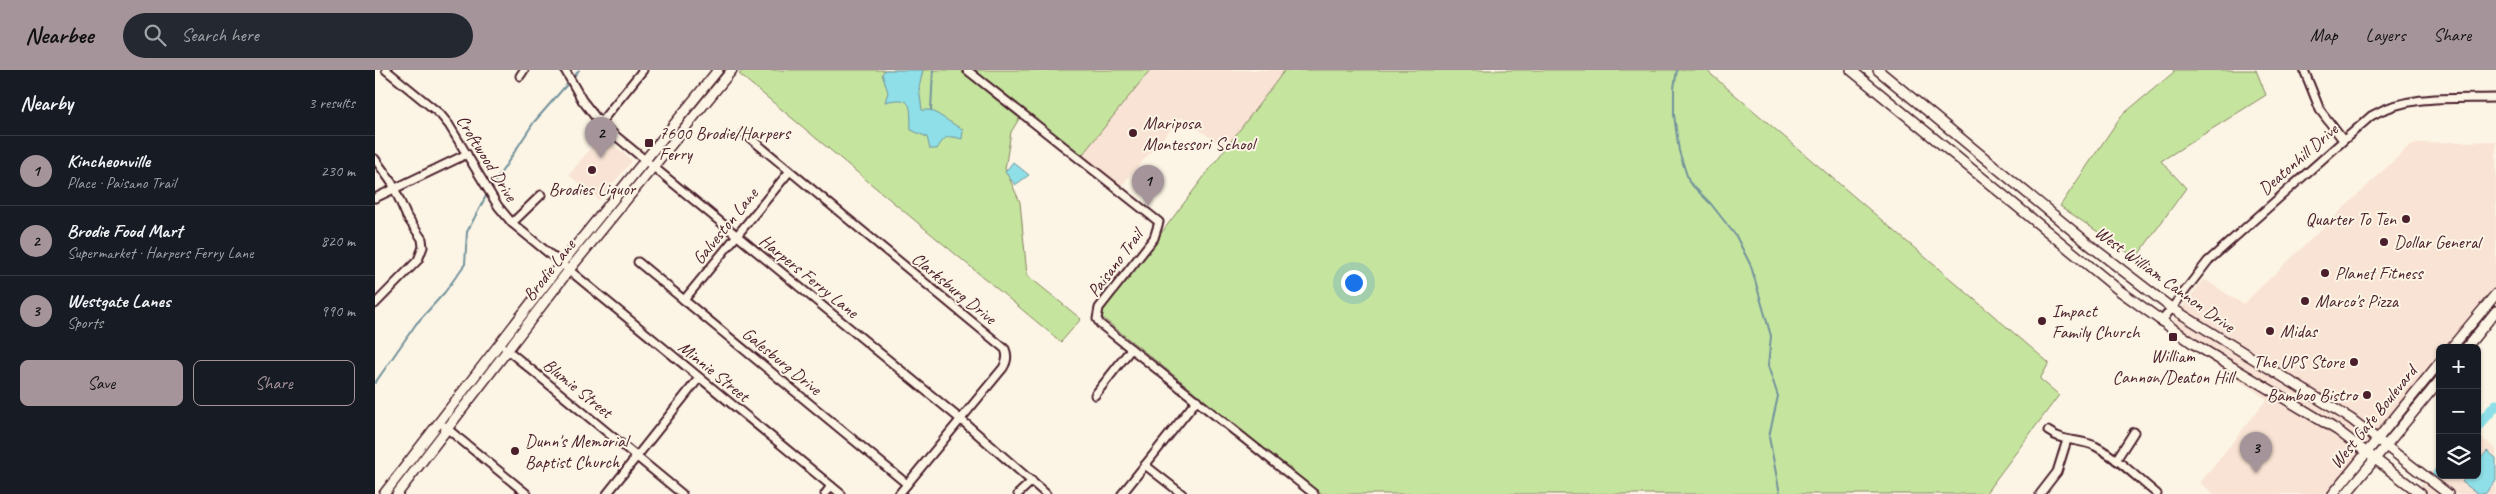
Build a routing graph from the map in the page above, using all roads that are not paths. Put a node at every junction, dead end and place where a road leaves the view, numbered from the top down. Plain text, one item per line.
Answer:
1 (386, 70) edge
2 (643, 70) edge
3 (718, 70) edge
4 (732, 70) edge
5 (967, 70) edge
6 (1852, 70) edge
7 (1878, 70) edge
8 (2304, 70) edge
9 (566, 72) edge
10 (2496, 98) edge
11 (600, 123) junction
12 (743, 133) dead end
13 (2343, 140) junction
14 (467, 154) junction
15 (375, 159) edge
16 (644, 160) junction
17 (653, 167) junction
18 (789, 172) junction
19 (394, 189) junction
20 (541, 195) dead end
21 (375, 198) edge
22 (512, 223) junction
23 (736, 236) junction
24 (638, 262) dead end
25 (561, 264) junction
26 (569, 270) junction
27 (2495, 299) edge
28 (684, 300) junction
29 (375, 304) edge
30 (2170, 307) junction
31 (2496, 311) edge
32 (2161, 322) junction
33 (500, 344) junction
34 (2455, 344) edge
35 (2469, 344) edge
36 (1131, 349) junction
37 (508, 350) junction
38 (2436, 367) edge
39 (699, 378) junction
40 (2287, 381) junction
41 (2436, 385) edge
42 (1095, 395) dead end
43 (2280, 396) junction
44 (1197, 400) junction
45 (960, 419) junction
46 (439, 423) junction
47 (447, 429) junction
48 (2048, 431) dead end
49 (2134, 432) dead end
50 (2378, 439) junction
51 (2067, 440) junction
52 (2386, 446) junction
53 (2367, 452) junction
54 (637, 456) junction
55 (2376, 458) junction
56 (2116, 460) junction
57 (1145, 465) junction
58 (1032, 481) junction
59 (907, 484) junction
60 (831, 486) junction
61 (384, 494) edge
62 (397, 494) edge
63 (527, 494) edge
64 (607, 494) edge
65 (682, 494) edge
66 (825, 494) edge
67 (841, 494) edge
68 (899, 494) edge
69 (1018, 494) edge
70 (1047, 494) edge
71 (1122, 494) edge
72 (1182, 494) edge
73 (1314, 494) edge
74 (2041, 494) edge
75 (2157, 494) edge
76 (2333, 494) edge
77 (2346, 494) edge
78 (2421, 494) edge
79 (2448, 494) edge

1 - 14 street, Croftwood Drive
2 - 11 street
3 - 16 main road, Brodie Lane
4 - 17 main road, Brodie Lane
5 - 36 street, Paisano Trail
6 - 32 main road, West William Cannon Drive
7 - 30 main road, West William Cannon Drive
8 - 13 street
9 - 11 street, Harpers Ferry Lane
10 - 13 street, Deatonhill Drive
11 - 16 street, Harpers Ferry Lane
12 - 18 street, Clarksburg Drive
13 - 30 street, Deatonhill Drive
14 - 19 street
14 - 22 street, Croftwood Drive
15 - 19 street
16 - 17 street, Harpers Ferry Lane
16 - 25 main road, Brodie Lane
17 - 23 street, Harpers Ferry Lane
17 - 26 main road, Brodie Lane
18 - 23 street, Galveston Lane
18 - 45 street, Clarksburg Drive
19 - 21 street
19 - 29 street
20 - 22 street
22 - 25 street, Croftwood Drive
23 - 28 street, Galveston Lane
23 - 45 street, Harpers Ferry Lane
24 - 28 street, Galesburg Drive
25 - 26 street, Croftwood Drive
25 - 33 main road, Brodie Lane
26 - 37 main road, Brodie Lane
26 - 39 street, Minnie Street
27 - 34 main road
28 - 59 street, Galesburg Drive
30 - 32 street, Deatonhill Drive
30 - 40 main road, West William Cannon Drive
31 - 35 main road
32 - 43 main road, West William Cannon Drive
33 - 37 street, Blumie Street
33 - 46 main road, Brodie Lane
36 - 42 street
36 - 44 street, Paisano Trail
37 - 47 main road, Brodie Lane
37 - 54 street, Blumie Street
38 - 50 main road, West Gate Boulevard
39 - 54 street
39 - 60 street, Minnie Street
40 - 43 main road
40 - 50 main road, West William Cannon Drive
41 - 52 main road, West Gate Boulevard
43 - 53 main road, West William Cannon Drive
44 - 57 street
44 - 73 street, Paisano Trail
45 - 58 street, Harpers Ferry Lane
45 - 59 street, Clarksburg Drive
46 - 47 street
46 - 61 main road, Brodie Lane
47 - 62 main road, Brodie Lane
47 - 63 street
48 - 51 street
49 - 56 street
50 - 52 main road, West William Cannon Drive
50 - 53 main road, West Gate Boulevard
51 - 56 street
51 - 74 street
52 - 55 main road, West Gate Boulevard
52 - 79 main road, West William Cannon Drive
53 - 55 main road, West William Cannon Drive
53 - 76 main road, West Gate Boulevard
54 - 64 street
54 - 65 street, Blumie Street
55 - 77 main road, West Gate Boulevard
55 - 78 main road, West William Cannon Drive
56 - 75 street
57 - 71 street
57 - 72 street
58 - 69 street
58 - 70 street, Harpers Ferry Lane
59 - 68 street, Clarksburg Drive
60 - 66 street
60 - 67 street, Minnie Street

